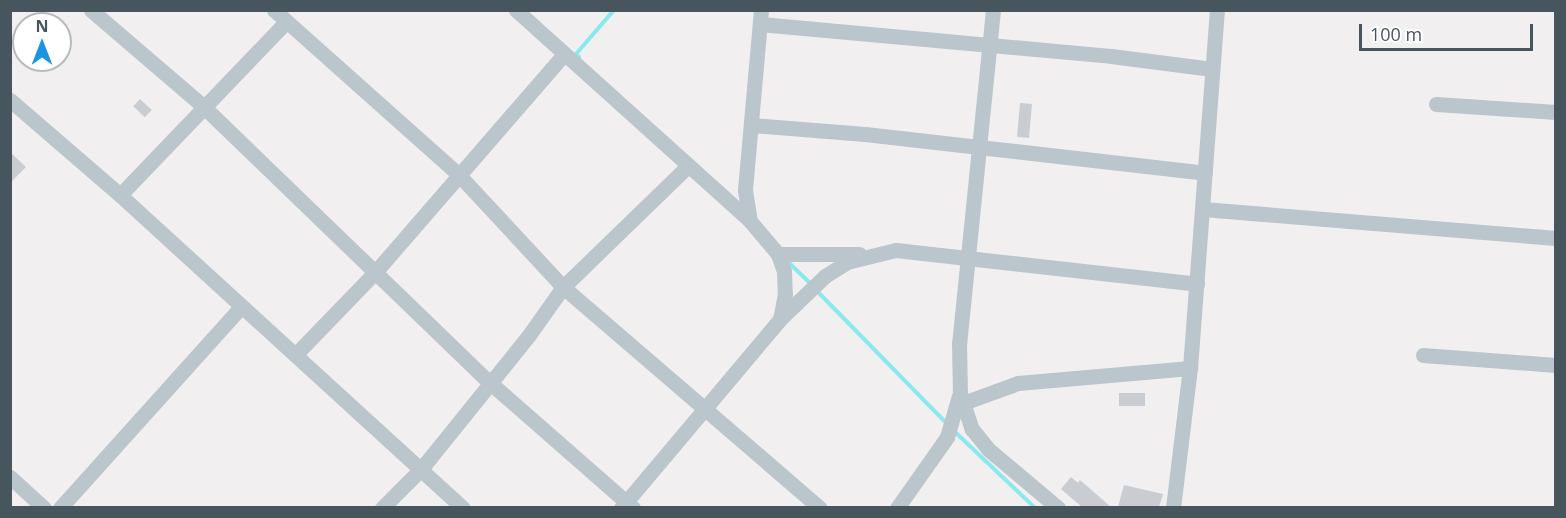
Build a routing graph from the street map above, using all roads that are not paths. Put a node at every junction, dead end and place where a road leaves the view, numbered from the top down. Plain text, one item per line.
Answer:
1 (91, 10) edge
2 (274, 10) edge
3 (516, 10) edge
4 (993, 10) edge
5 (1216, 10) edge
6 (760, 17) edge
7 (286, 22) junction
8 (990, 44) junction
9 (564, 54) junction
10 (1212, 69) junction
11 (10, 100) edge
12 (1436, 104) dead end
13 (204, 107) junction
14 (1556, 112) edge
15 (751, 125) junction
16 (978, 146) junction
17 (688, 166) junction
18 (1205, 173) junction
19 (459, 175) junction
20 (120, 195) junction
21 (1203, 210) junction
22 (750, 221) junction
23 (1556, 238) edge
24 (778, 254) junction
25 (869, 254) junction
26 (970, 261) junction
27 (377, 270) junction
28 (1197, 284) junction
29 (563, 287) junction
30 (241, 307) junction
31 (780, 319) junction
32 (296, 354) junction
33 (1423, 355) dead end
34 (1556, 365) edge
35 (1190, 368) junction
36 (488, 381) junction
37 (961, 398) junction
38 (705, 409) junction
39 (421, 469) junction
40 (10, 477) edge
41 (627, 506) edge
42 (44, 507) edge
43 (60, 507) edge
44 (382, 507) edge
45 (463, 507) edge
46 (820, 507) edge
47 (897, 507) edge
48 (1058, 507) edge
49 (1173, 507) edge

1 - 13 street
2 - 7 street
3 - 9 street
4 - 8 street
5 - 10 street
6 - 8 street
6 - 15 street
7 - 13 street
7 - 19 street
8 - 10 street
8 - 16 street
9 - 17 street
9 - 19 street
10 - 18 street
11 - 20 street
12 - 14 street
13 - 20 street
13 - 27 street
15 - 16 street
15 - 22 street
16 - 18 street
16 - 26 street
17 - 22 street
17 - 29 street
18 - 21 street
19 - 27 street
19 - 29 street
20 - 30 street
21 - 23 street
21 - 28 street
22 - 24 street
24 - 25 street
24 - 31 street
25 - 26 street
25 - 31 street
26 - 28 street
26 - 37 street
27 - 32 street
27 - 36 street
28 - 35 street
29 - 36 street
29 - 38 street
30 - 32 street
30 - 43 street
31 - 38 street
32 - 39 street
33 - 34 street
35 - 37 street
35 - 49 street
36 - 39 street
36 - 41 street
37 - 47 street
37 - 48 street
38 - 41 street
38 - 46 street
39 - 44 street
39 - 45 street
40 - 42 street

